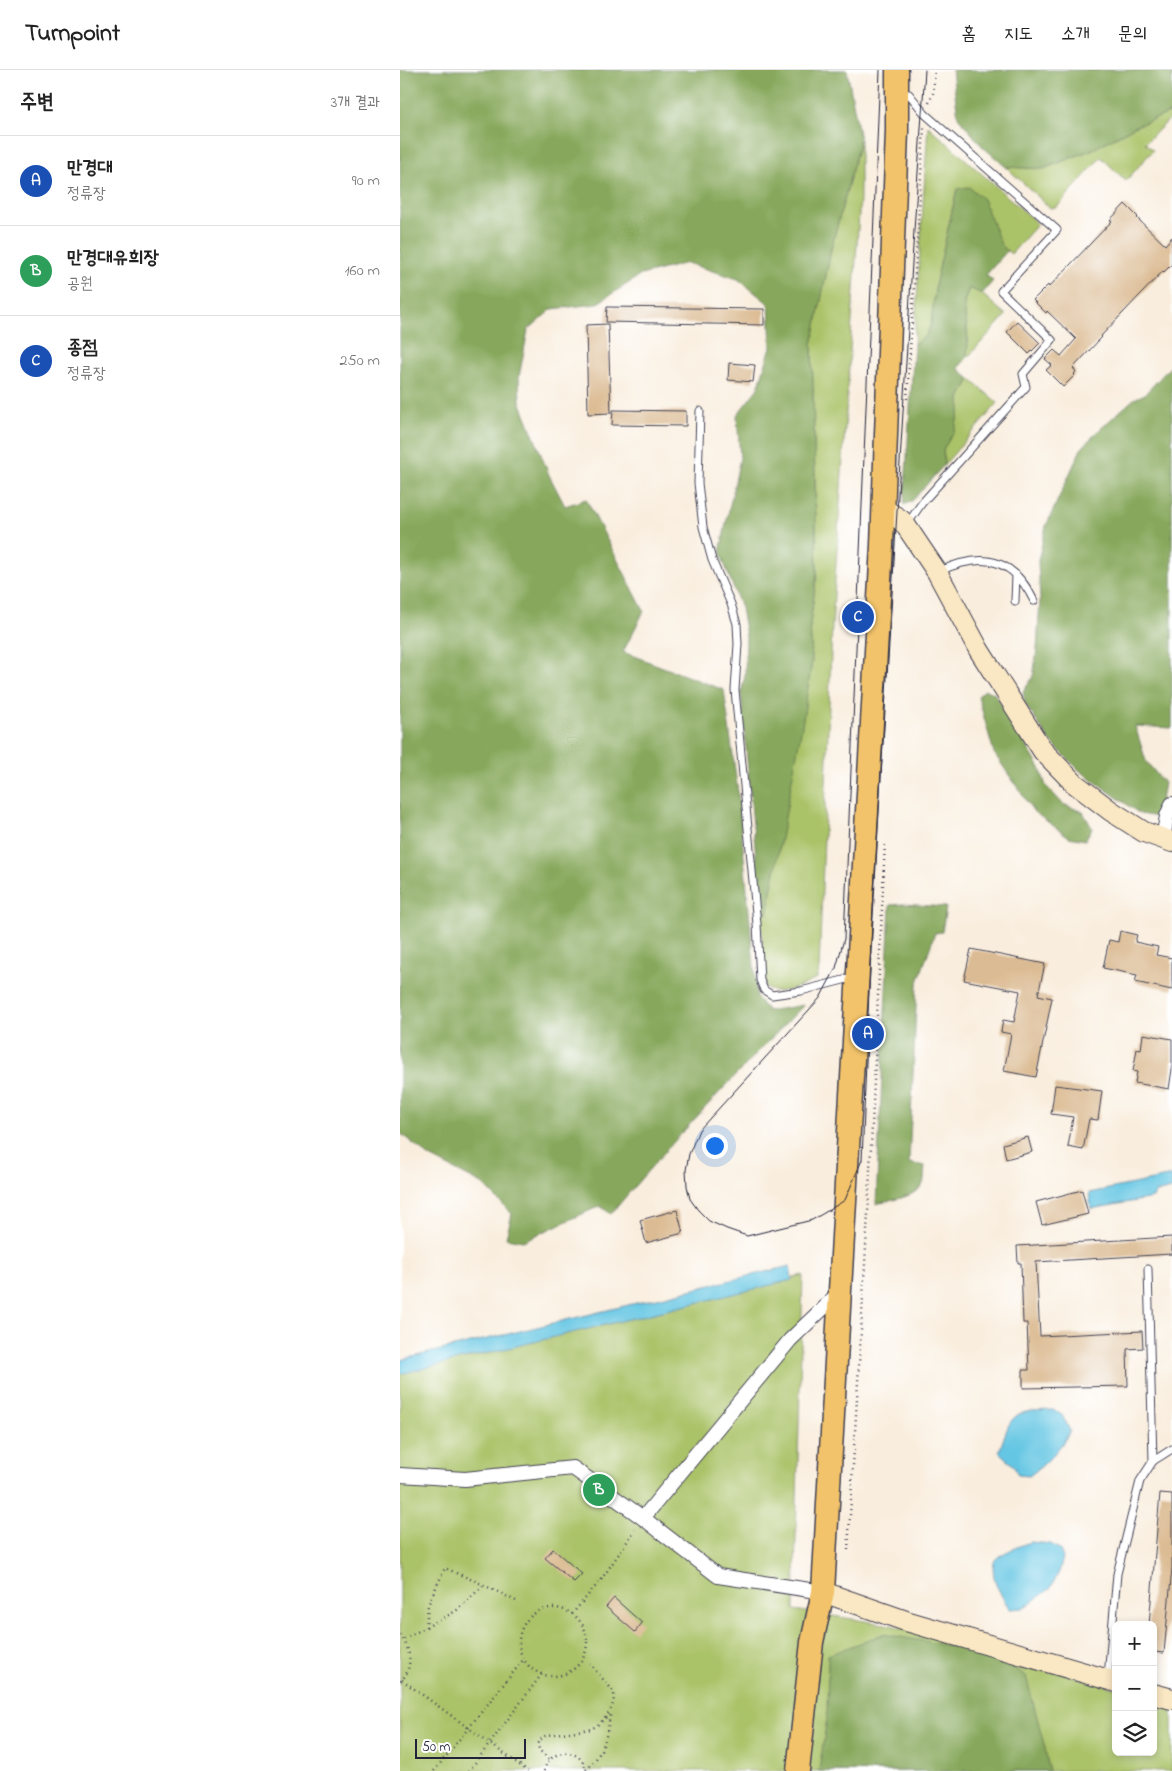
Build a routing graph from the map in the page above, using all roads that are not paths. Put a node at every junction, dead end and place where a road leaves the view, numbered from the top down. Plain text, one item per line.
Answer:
1 (882, 70) edge
2 (897, 70) edge
3 (912, 70) edge
4 (908, 94) junction
5 (897, 131) junction
6 (700, 411) dead end
7 (884, 509) junction
8 (906, 526) junction
9 (937, 572) junction
10 (1016, 576) junction
11 (1015, 601) dead end
12 (1034, 601) dead end
13 (1172, 804) edge
14 (1167, 840) edge
15 (858, 976) junction
16 (1148, 1269) dead end
17 (840, 1292) junction
18 (1172, 1449) edge
19 (1153, 1461) junction
20 (400, 1475) edge
21 (643, 1518) junction
22 (823, 1592) junction
23 (1113, 1666) edge
24 (1112, 1681) edge
25 (1157, 1695) edge
26 (1172, 1699) edge
27 (798, 1771) edge

1 - 5 main road
2 - 5 main road
3 - 4 main road
4 - 5 main road
4 - 8 lane
5 - 7 main road
6 - 15 lane
7 - 8 street
7 - 15 main road
8 - 9 street
9 - 10 lane
9 - 14 street
10 - 11 lane
10 - 12 lane
13 - 14 street
15 - 17 main road
16 - 19 lane
17 - 21 street
17 - 22 main road
18 - 19 lane
19 - 23 lane
20 - 21 street
21 - 22 street
22 - 24 street
22 - 27 main road
25 - 26 street

